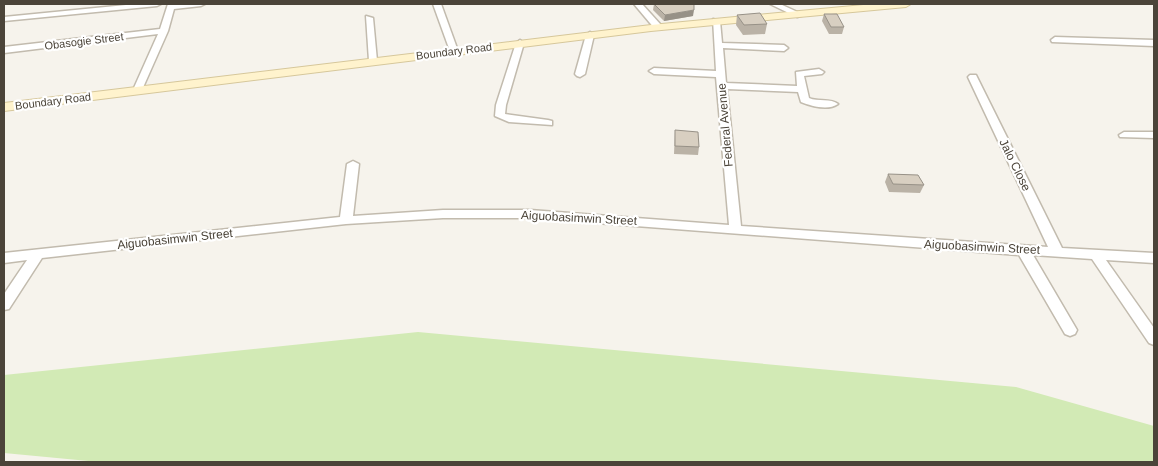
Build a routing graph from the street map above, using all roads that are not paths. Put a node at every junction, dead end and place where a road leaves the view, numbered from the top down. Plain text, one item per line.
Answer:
1 (157, 4) edge
2 (200, 4) edge
3 (437, 4) edge
4 (638, 4) edge
5 (774, 4) edge
6 (906, 4) edge
7 (172, 5) edge
8 (800, 15) junction
9 (369, 18) dead end
10 (4, 19) edge
11 (716, 22) junction
12 (658, 27) junction
13 (164, 31) junction
14 (590, 35) junction
15 (1055, 40) dead end
16 (520, 43) junction
17 (1154, 43) edge
18 (718, 45) junction
19 (784, 48) dead end
20 (4, 50) edge
21 (454, 51) junction
22 (373, 61) junction
23 (654, 71) dead end
24 (819, 72) dead end
25 (580, 74) dead end
26 (720, 74) junction
27 (973, 78) dead end
28 (722, 86) junction
29 (802, 89) junction
30 (138, 90) junction
31 (833, 104) dead end
32 (4, 107) edge
33 (548, 123) dead end
34 (1124, 134) dead end
35 (1154, 135) edge
36 (353, 164) dead end
37 (346, 220) junction
38 (735, 228) junction
39 (1023, 250) junction
40 (1057, 252) junction
41 (38, 254) junction
42 (1095, 254) junction
43 (4, 258) edge
44 (1154, 258) edge
45 (4, 305) edge
46 (1070, 330) dead end
47 (1154, 338) edge

1 - 10 street
2 - 7 street
3 - 21 street
4 - 12 street
5 - 8 street
6 - 8 street, Boundary Road
7 - 13 street
8 - 11 street, Boundary Road
9 - 22 street
11 - 12 street, Boundary Road
11 - 18 street, Federal Avenue
12 - 14 street, Boundary Road
13 - 20 street, Obasogie Street
13 - 30 street
14 - 16 street, Boundary Road
14 - 25 street
15 - 17 street
16 - 21 street, Boundary Road
16 - 33 street
18 - 19 street
18 - 26 street, Federal Avenue
21 - 22 street, Boundary Road
22 - 30 street, Boundary Road
23 - 26 street
24 - 29 street
26 - 28 street, Federal Avenue
27 - 40 street, Jalo Close
28 - 29 street
28 - 38 street, Federal Avenue
29 - 31 street
30 - 32 street, Boundary Road
34 - 35 street
36 - 37 street
37 - 38 street, Aiguobasimwin Street
37 - 41 street, Aiguobasimwin Street
38 - 39 street, Aiguobasimwin Street
39 - 40 street, Aiguobasimwin Street
39 - 46 street
40 - 42 street, Aiguobasimwin Street
41 - 43 street, Aiguobasimwin Street
41 - 45 street
42 - 44 street, Aiguobasimwin Street
42 - 47 street

